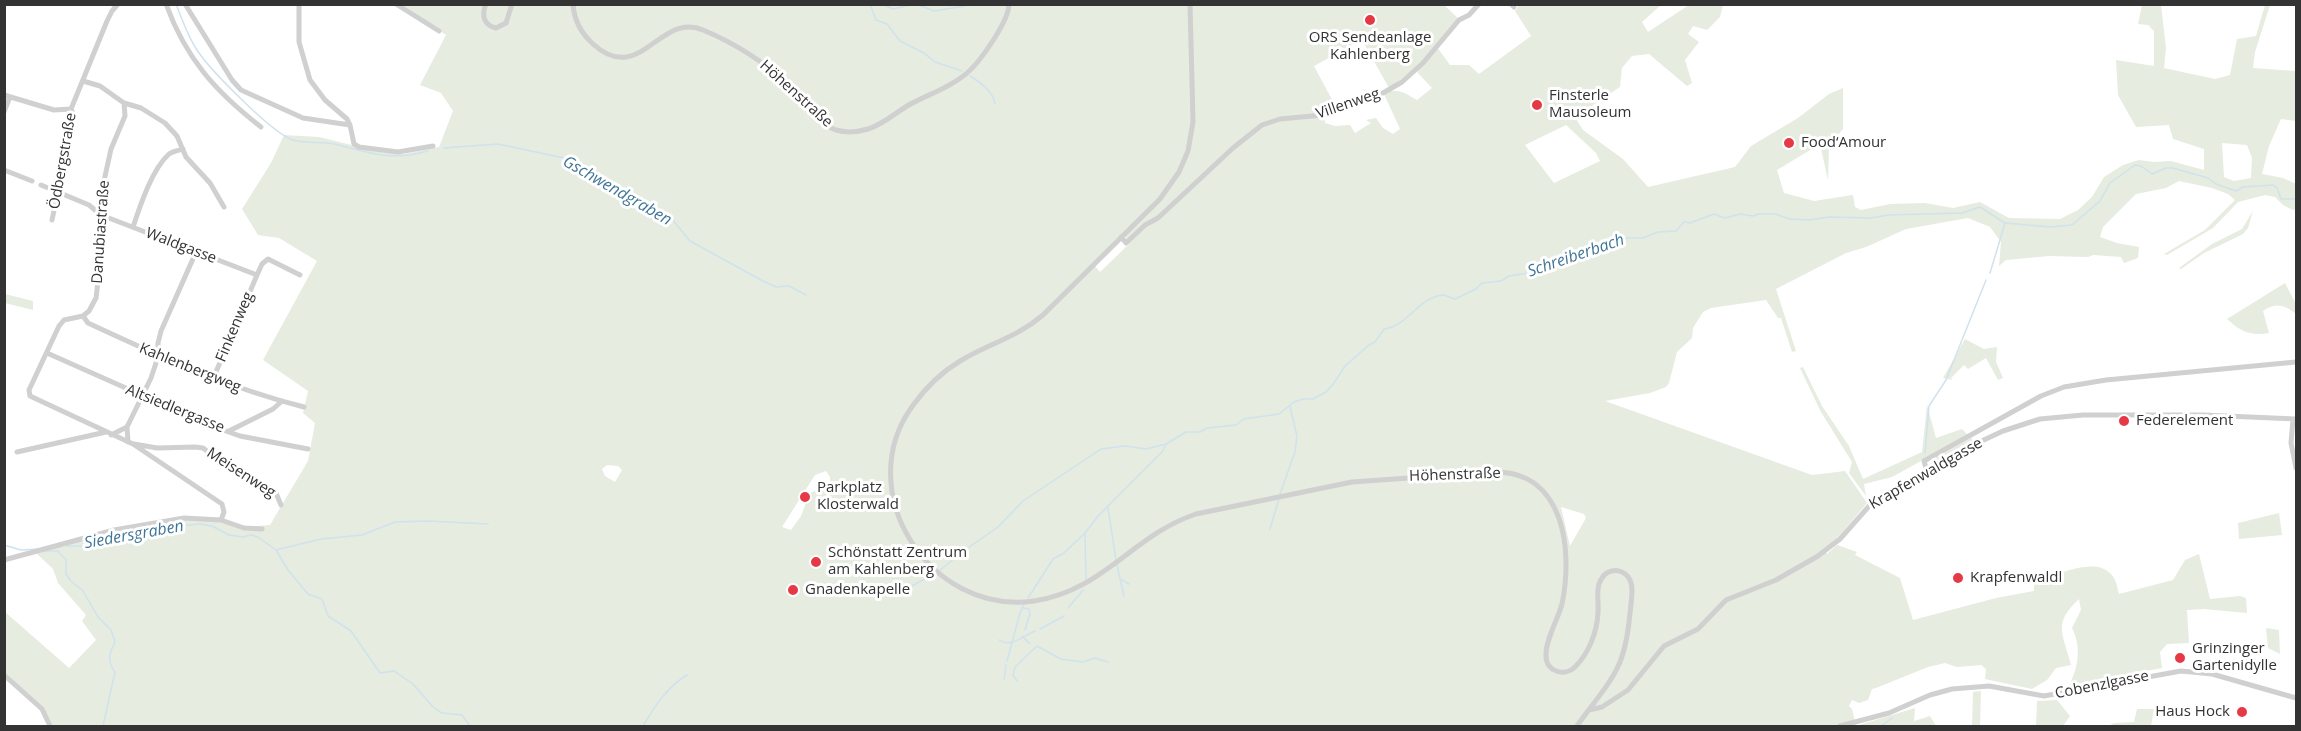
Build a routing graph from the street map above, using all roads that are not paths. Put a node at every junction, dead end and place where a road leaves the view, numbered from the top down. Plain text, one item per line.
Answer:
1 (118, 4) edge
2 (166, 4) edge
3 (185, 4) edge
4 (299, 4) edge
5 (396, 4) edge
6 (486, 4) edge
7 (512, 4) edge
8 (573, 4) edge
9 (1009, 4) edge
10 (1190, 4) edge
11 (1479, 4) edge
12 (439, 31) dead end
13 (83, 81) junction
14 (7, 96) edge
15 (124, 103) junction
16 (72, 109) junction
17 (4, 112) edge
18 (350, 125) junction
19 (261, 127) dead end
20 (433, 146) dead end
21 (183, 149) junction
22 (4, 170) edge
23 (32, 181) dead end
24 (41, 185) dead end
25 (57, 191) junction
26 (224, 207) dead end
27 (100, 215) junction
28 (52, 220) dead end
29 (133, 227) junction
30 (1121, 237) junction
31 (196, 252) junction
32 (257, 275) junction
33 (300, 275) dead end
34 (82, 316) junction
35 (47, 353) junction
36 (158, 357) junction
37 (2296, 362) edge
38 (213, 379) junction
39 (142, 397) junction
40 (282, 401) junction
41 (304, 406) dead end
42 (2294, 419) edge
43 (127, 428) junction
44 (229, 432) junction
45 (109, 433) junction
46 (130, 443) junction
47 (308, 449) dead end
48 (17, 452) dead end
49 (2296, 468) edge
50 (1928, 471) junction
51 (280, 506) dead end
52 (221, 520) junction
53 (262, 529) dead end
54 (5, 559) edge
55 (4, 675) edge
56 (2296, 698) edge
57 (1589, 710) junction
58 (50, 726) edge
59 (1577, 726) edge
60 (1840, 726) edge

1 - 13 street, Ödbergstraße
2 - 19 street
3 - 18 street
4 - 18 street
5 - 12 street
6 - 7 street
8 - 9 street, Höhenstraße
10 - 30 street
11 - 30 street, Villenweg
13 - 15 street
13 - 16 street, Ödbergstraße
14 - 16 street
14 - 17 street
15 - 21 street
15 - 27 street, Danubiastraße
16 - 25 street, Ödbergstraße
18 - 20 street
21 - 26 street
21 - 29 street
22 - 23 street
24 - 25 street, Waldgasse
25 - 27 street, Waldgasse
25 - 28 street, Ödbergstraße
27 - 29 street, Waldgasse
27 - 34 street, Danubiastraße
29 - 31 street, Waldgasse
30 - 57 street, Höhenstraße
31 - 32 street, Waldgasse
31 - 36 street
32 - 33 street
32 - 38 street, Finkenweg
34 - 35 street
34 - 36 street, Kahlenbergweg
35 - 39 street, Altsiedlergasse
35 - 45 street
36 - 38 street, Kahlenbergweg
36 - 39 street
37 - 50 street
38 - 40 street, Kahlenbergweg
39 - 43 street
39 - 44 street, Altsiedlergasse
40 - 41 street, Kahlenbergweg
40 - 44 street
42 - 49 street
42 - 50 street, Krapfenwaldgasse
43 - 45 street
43 - 46 street
44 - 47 street, Altsiedlergasse
45 - 46 street
45 - 48 street
46 - 51 street, Meisenweg
46 - 52 street
50 - 57 street, Krapfenwaldgasse
52 - 53 street
52 - 54 street
55 - 58 street
56 - 60 street, Cobenzlgasse
57 - 59 street, Höhenstraße

